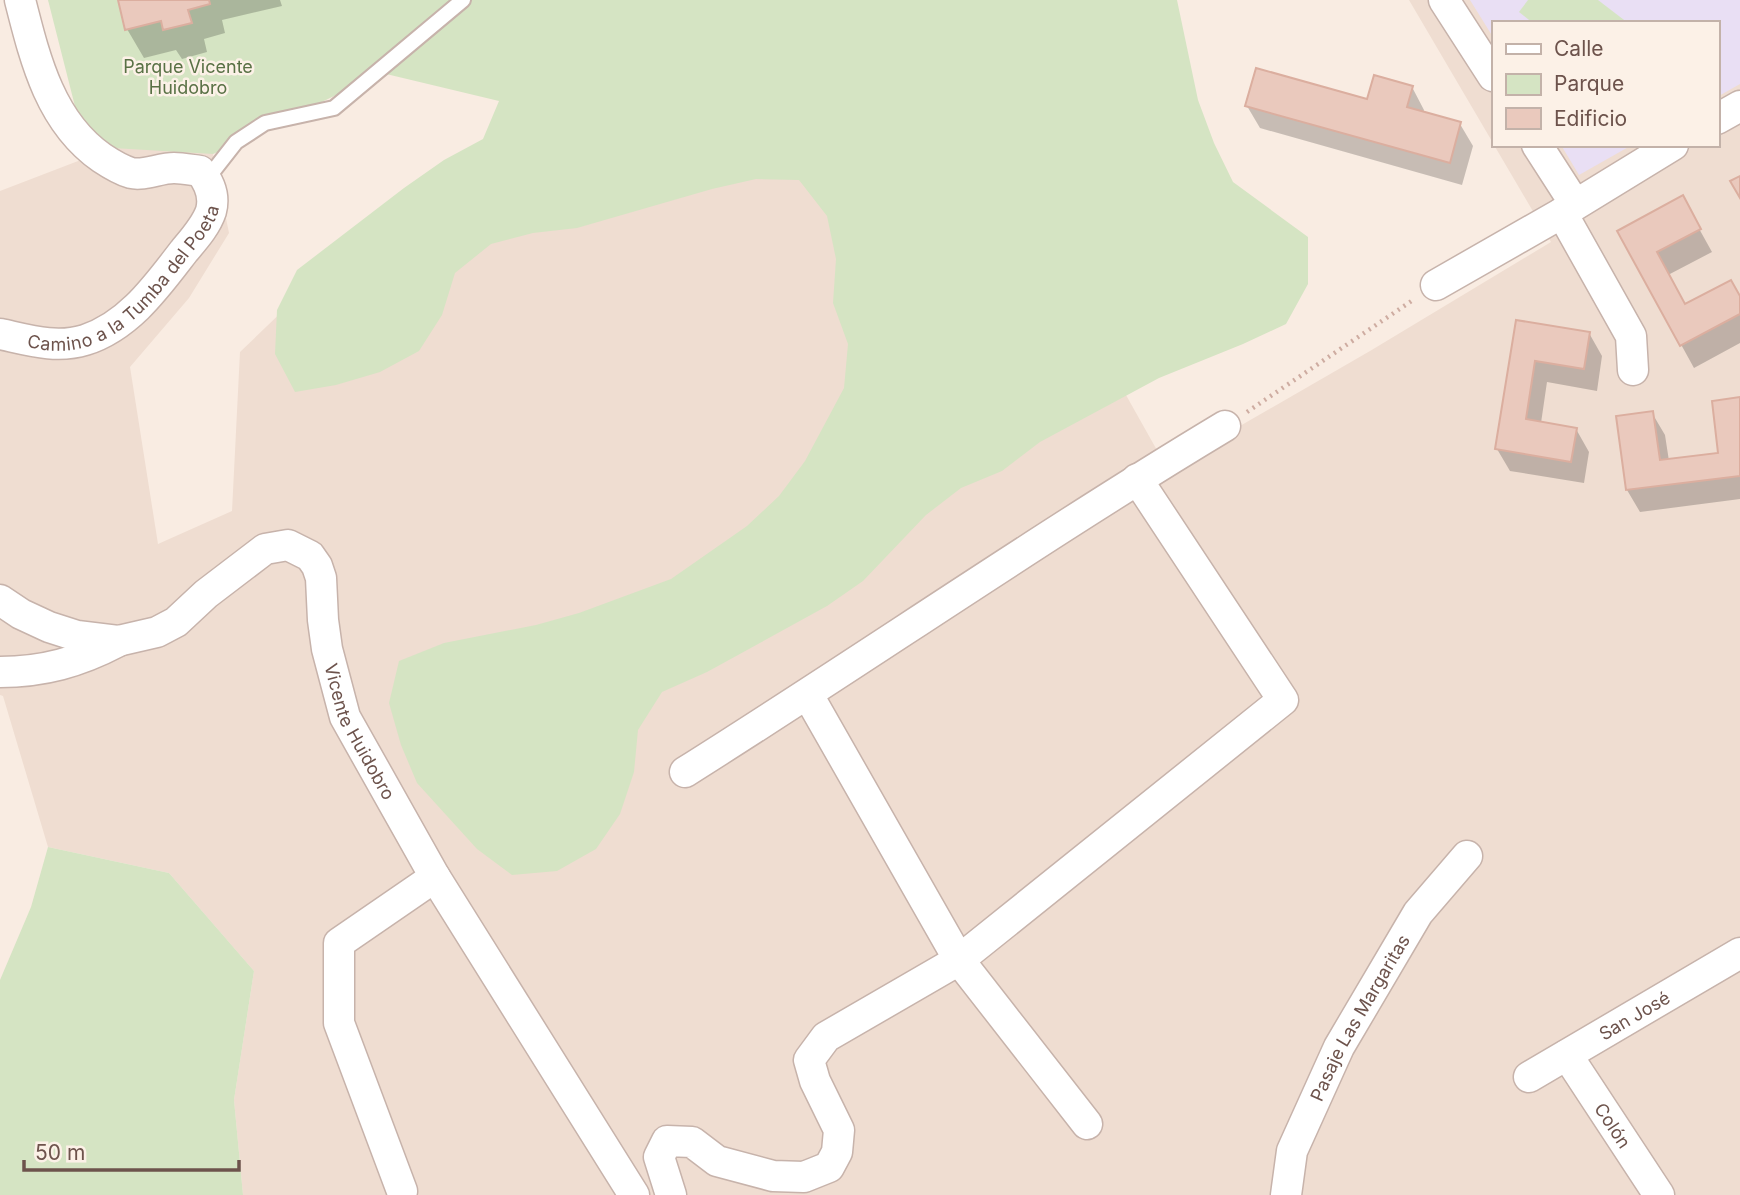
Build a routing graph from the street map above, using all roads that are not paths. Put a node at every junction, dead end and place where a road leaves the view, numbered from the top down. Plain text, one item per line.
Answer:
1 (20, 0) edge
2 (463, 0) edge
3 (1444, 0) edge
4 (1492, 74) edge
5 (1740, 106) edge
6 (1719, 118) edge
7 (1538, 147) edge
8 (1670, 147) edge
9 (207, 179) junction
10 (1568, 209) junction
11 (1436, 285) road end
12 (0, 334) edge
13 (1633, 370) dead end
14 (1226, 426) road end
15 (1137, 479) junction
16 (0, 600) edge
17 (118, 641) junction
18 (0, 672) edge
19 (808, 695) junction
20 (685, 772) dead end
21 (1467, 856) dead end
22 (435, 877) junction
23 (1740, 953) edge
24 (959, 960) junction
25 (1567, 1055) junction
26 (1529, 1077) dead end
27 (1087, 1124) dead end
28 (402, 1191) dead end
29 (634, 1195) edge
30 (671, 1195) edge
31 (1286, 1195) edge
32 (1659, 1195) edge

1 - 9 street, Camino a la Tumba del Poeta
2 - 9 lane
3 - 4 street
5 - 6 street
7 - 10 street
8 - 10 street
9 - 12 street, Camino a la Tumba del Poeta
10 - 11 street
10 - 13 street
14 - 15 street
15 - 19 street
15 - 24 street
16 - 17 street, Vicente Huidobro
17 - 18 street
17 - 22 street, Vicente Huidobro
19 - 20 street
19 - 24 street
21 - 31 street, Pasaje Las Margaritas
22 - 28 street
22 - 29 street, Vicente Huidobro
23 - 25 street, San José
24 - 27 street
24 - 30 street
25 - 26 street, San José
25 - 32 street, Colón

